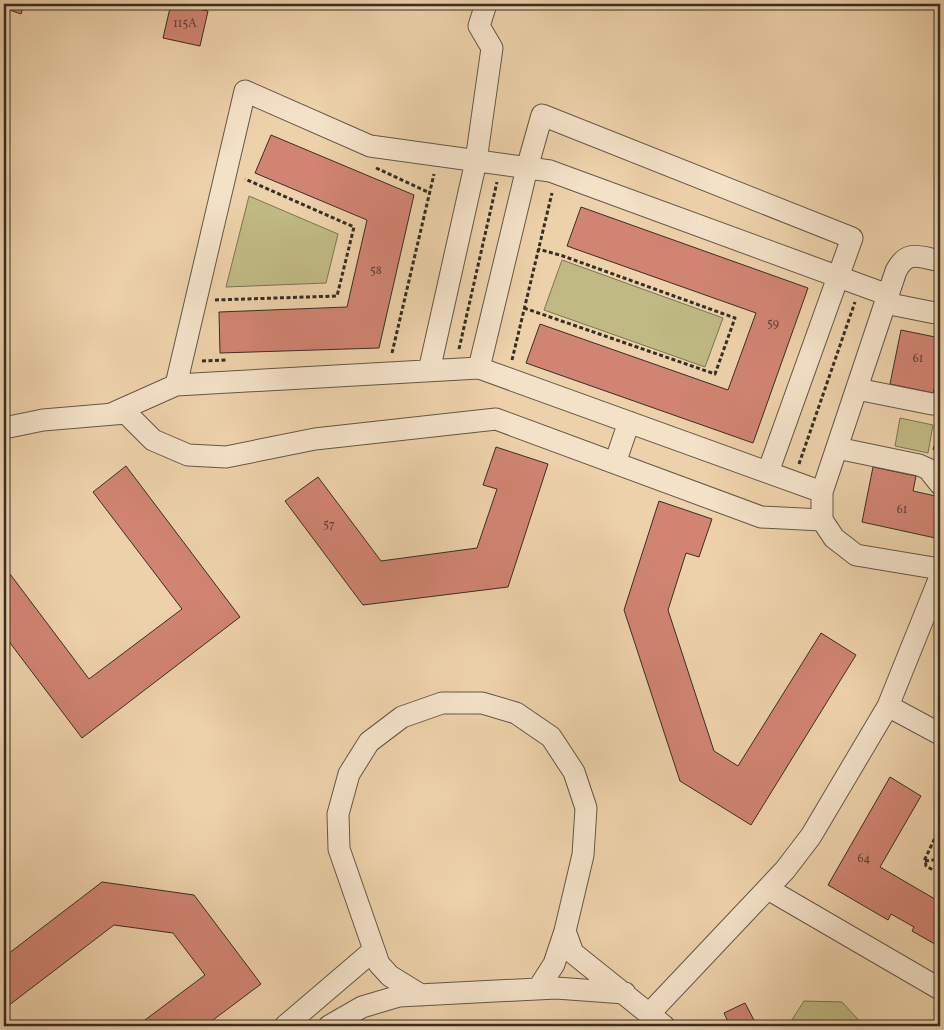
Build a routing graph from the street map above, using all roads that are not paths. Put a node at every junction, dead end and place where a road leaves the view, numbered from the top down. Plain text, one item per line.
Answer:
1 (486, 4) edge
2 (474, 169) junction
3 (526, 176) junction
4 (940, 261) edge
5 (838, 277) junction
6 (887, 299) junction
7 (940, 314) edge
8 (479, 368) junction
9 (429, 371) junction
10 (176, 385) junction
11 (857, 389) junction
12 (940, 404) edge
13 (111, 414) junction
14 (629, 422) junction
15 (4, 428) edge
16 (837, 448) junction
17 (614, 463) junction
18 (768, 472) junction
19 (935, 478) edge
20 (822, 492) junction
21 (822, 520) junction
22 (940, 569) edge
23 (940, 577) edge
24 (888, 706) junction
25 (940, 734) edge
26 (768, 889) junction
27 (565, 931) junction
28 (374, 950) junction
29 (538, 989) junction
30 (940, 989) edge
31 (625, 994) junction
32 (421, 995) junction
33 (656, 1020) edge
34 (286, 1026) edge
35 (329, 1026) edge

1 - 2 street
2 - 3 street
2 - 9 street
2 - 10 street
3 - 5 street
3 - 5 street
3 - 8 street
4 - 6 street
5 - 6 street
5 - 18 street
6 - 7 street
6 - 11 street
8 - 9 street
8 - 14 street
9 - 10 street
10 - 13 street
11 - 12 street
11 - 16 street
13 - 15 street
13 - 17 street
14 - 17 street
14 - 18 street
16 - 19 street
16 - 20 street
17 - 21 street
18 - 20 street
20 - 21 street
21 - 22 street
23 - 24 street
24 - 25 street
24 - 26 street
26 - 30 street
26 - 33 street
27 - 28 street
27 - 29 street
27 - 31 street
28 - 32 street
28 - 34 street
29 - 31 street
29 - 32 street
31 - 33 street
32 - 35 street

